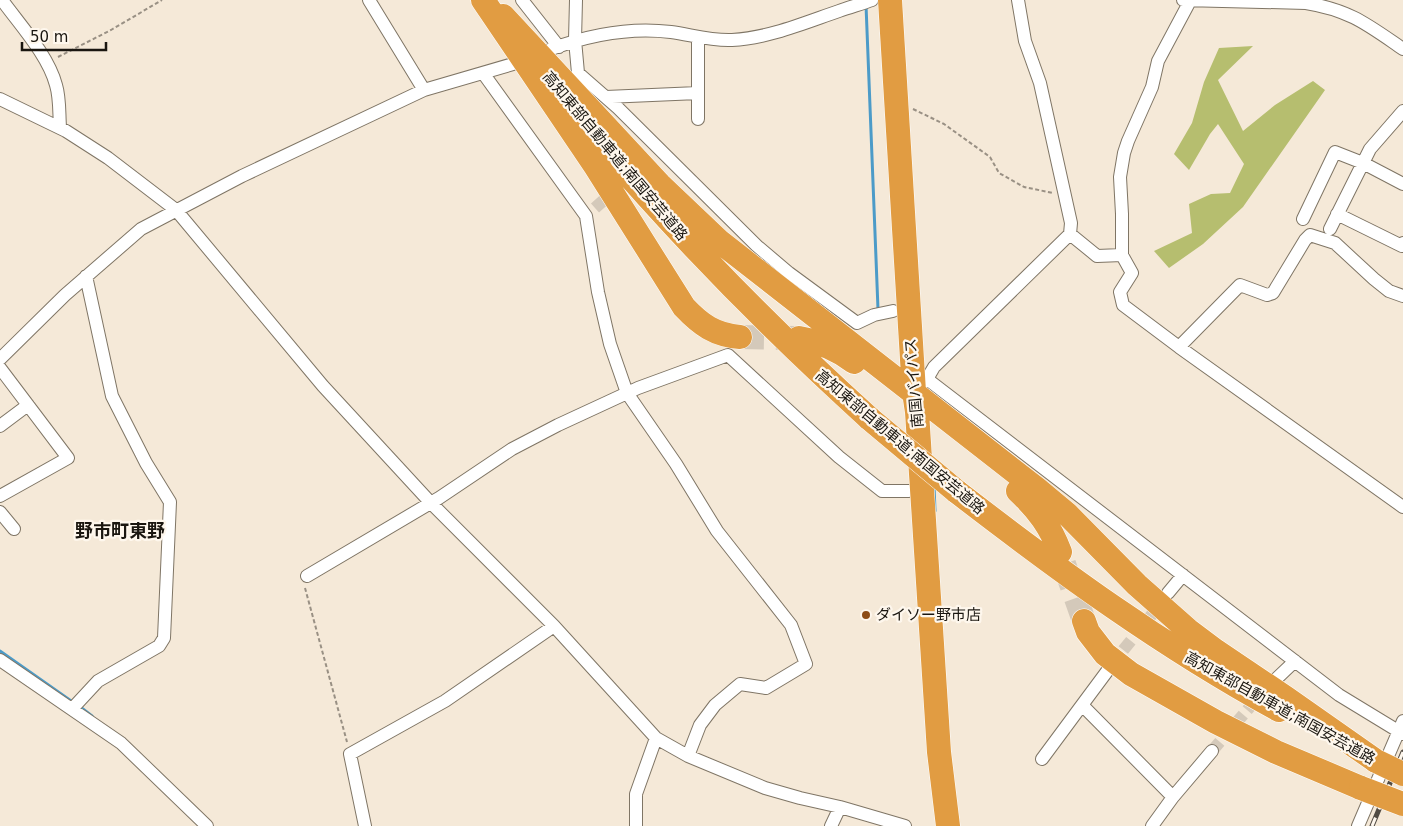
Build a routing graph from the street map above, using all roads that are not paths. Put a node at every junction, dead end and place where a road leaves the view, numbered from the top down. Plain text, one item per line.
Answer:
1 (2, 0) edge
2 (369, 0) edge
3 (483, 0) edge
4 (522, 0) edge
5 (576, 0) edge
6 (1018, 0) edge
7 (1182, 0) edge
8 (1190, 0) edge
9 (874, 1) edge
10 (497, 8) edge
11 (698, 37) junction
12 (575, 40) junction
13 (1403, 49) edge
14 (514, 64) dead end
15 (483, 73) junction
16 (424, 90) junction
17 (698, 92) junction
18 (606, 97) junction
19 (0, 99) edge
20 (1403, 111) edge
21 (698, 119) dead end
22 (60, 127) junction
23 (661, 150) junction
24 (650, 160) dead end
25 (1363, 163) junction
26 (1403, 184) edge
27 (176, 210) junction
28 (1338, 214) junction
29 (1303, 219) dead end
30 (1330, 229) dead end
31 (1070, 234) junction
32 (1403, 243) edge
33 (1122, 255) junction
34 (86, 276) junction
35 (1403, 296) edge
36 (893, 311) junction
37 (740, 337) tunnel mouth
38 (799, 338) tunnel mouth
39 (1179, 347) junction
40 (0, 359) edge
41 (0, 368) edge
42 (911, 392) junction
43 (628, 393) junction
44 (28, 405) junction
45 (0, 426) edge
46 (909, 491) junction
47 (0, 496) edge
48 (430, 502) junction
49 (1403, 507) edge
50 (0, 512) edge
51 (14, 529) dead end
52 (1060, 552) tunnel mouth
53 (1183, 575) junction
54 (308, 576) road end
55 (1168, 593) tunnel mouth
56 (1084, 621) tunnel mouth
57 (554, 626) junction
58 (0, 660) edge
59 (1295, 661) junction
60 (1108, 670) tunnel mouth
61 (1272, 683) tunnel mouth
62 (1082, 705) junction
63 (72, 709) junction
64 (1402, 729) edge
65 (656, 738) junction
66 (1212, 751) tunnel mouth
67 (688, 756) junction
68 (1042, 759) dead end
69 (1376, 761) junction
70 (1403, 774) edge
71 (1173, 796) junction
72 (1403, 804) edge
73 (840, 806) junction
74 (207, 826) edge
75 (365, 826) edge
76 (636, 826) edge
77 (831, 826) edge
78 (905, 826) edge
79 (934, 826) edge
80 (948, 826) edge
81 (1152, 826) edge
82 (1358, 826) edge

1 - 22 street
2 - 16 street
3 - 37 highway
4 - 12 street
5 - 12 street
6 - 31 street
7 - 8 street
8 - 13 street
8 - 33 street
9 - 11 street
9 - 36 highway, 南国バイパス
9 - 42 highway, 南国バイパス
10 - 42 highway
10 - 69 highway, 高知東部自動車道;南国安芸道路, bridge
11 - 12 street
11 - 17 street
12 - 18 street
14 - 15 street
15 - 16 street
15 - 43 street
16 - 27 street
17 - 18 street
17 - 21 street
18 - 23 street
19 - 22 street
20 - 25 street
22 - 27 street
23 - 24 street
23 - 36 street
25 - 26 street
25 - 28 street
25 - 29 street
27 - 34 street
27 - 48 street
28 - 30 street
28 - 32 street
31 - 33 street
31 - 42 street
33 - 39 street
34 - 40 street
34 - 63 street
35 - 39 street
36 - 42 highway, 南国バイパス
38 - 42 highway
39 - 49 street
41 - 44 street
42 - 46 highway, 南国バイパス
42 - 52 highway
42 - 53 street
42 - 69 highway
42 - 80 highway, 南国バイパス
43 - 46 street
43 - 48 street
43 - 67 street
44 - 45 street
44 - 47 street
46 - 79 highway, 南国バイパス
48 - 54 street
48 - 57 street
50 - 51 street
53 - 55 street
53 - 59 street
56 - 72 highway, bridge
57 - 65 street
57 - 75 street
58 - 63 street
59 - 61 street
59 - 64 street
60 - 62 street
62 - 68 street
62 - 71 street
63 - 74 street
64 - 82 street
65 - 67 street
65 - 76 street
66 - 71 street
67 - 73 street
69 - 70 highway, 高知東部自動車道;南国安芸道路, bridge
71 - 81 street
73 - 77 street
73 - 78 street

